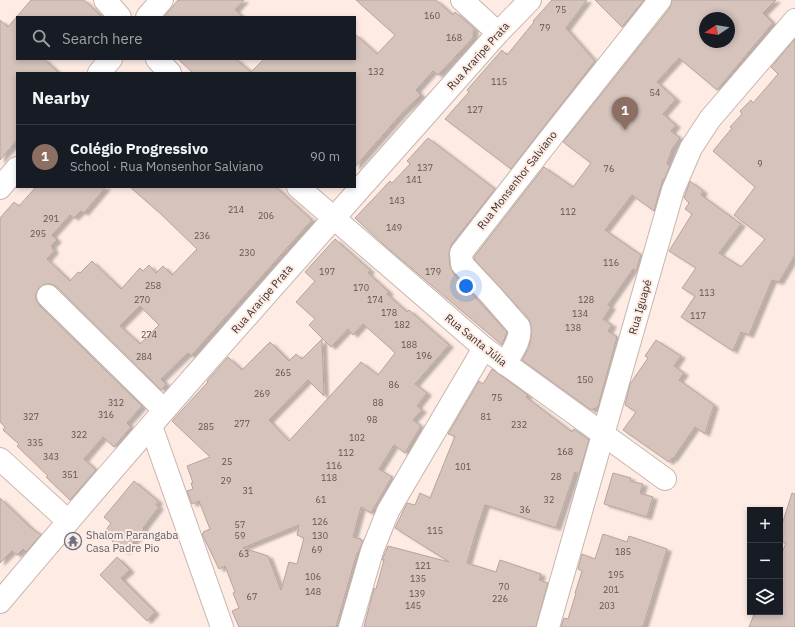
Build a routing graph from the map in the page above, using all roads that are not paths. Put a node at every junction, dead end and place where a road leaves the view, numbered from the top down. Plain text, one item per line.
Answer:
1 (105, 0) edge
2 (162, 0) edge
3 (462, 0) edge
4 (530, 0) edge
5 (660, 0) edge
6 (119, 16) edge
7 (148, 16) edge
8 (795, 20) edge
9 (498, 33) junction
10 (110, 60) edge
11 (158, 60) edge
12 (100, 72) edge
13 (169, 72) edge
14 (16, 169) edge
15 (0, 188) edge
16 (299, 188) edge
17 (333, 218) junction
18 (48, 296) dead end
19 (484, 348) junction
20 (505, 364) junction
21 (158, 418) junction
22 (603, 434) junction
23 (0, 459) edge
24 (665, 480) dead end
25 (68, 521) junction
26 (0, 602) edge
27 (222, 627) edge
28 (350, 627) edge
29 (548, 627) edge

1 - 6 street
2 - 7 street
3 - 9 street
4 - 9 street, Rua Araripe Prata
5 - 20 street, Rua Monsenhor Salviano
8 - 22 street, Rua Iguapé
9 - 17 street, Rua Araripe Prata
10 - 12 street
11 - 13 street
14 - 15 street
16 - 17 street, Rua Santa Júlia
17 - 19 street, Rua Santa Júlia
17 - 21 street, Rua Araripe Prata
18 - 21 street
19 - 20 street, Rua Santa Júlia
19 - 28 street
20 - 22 street, Rua Santa Júlia
21 - 25 street, Rua Araripe Prata
21 - 27 street
22 - 24 street, Rua Santa Júlia
22 - 29 street, Rua Iguapé
23 - 25 street
25 - 26 street, Rua Araripe Prata

